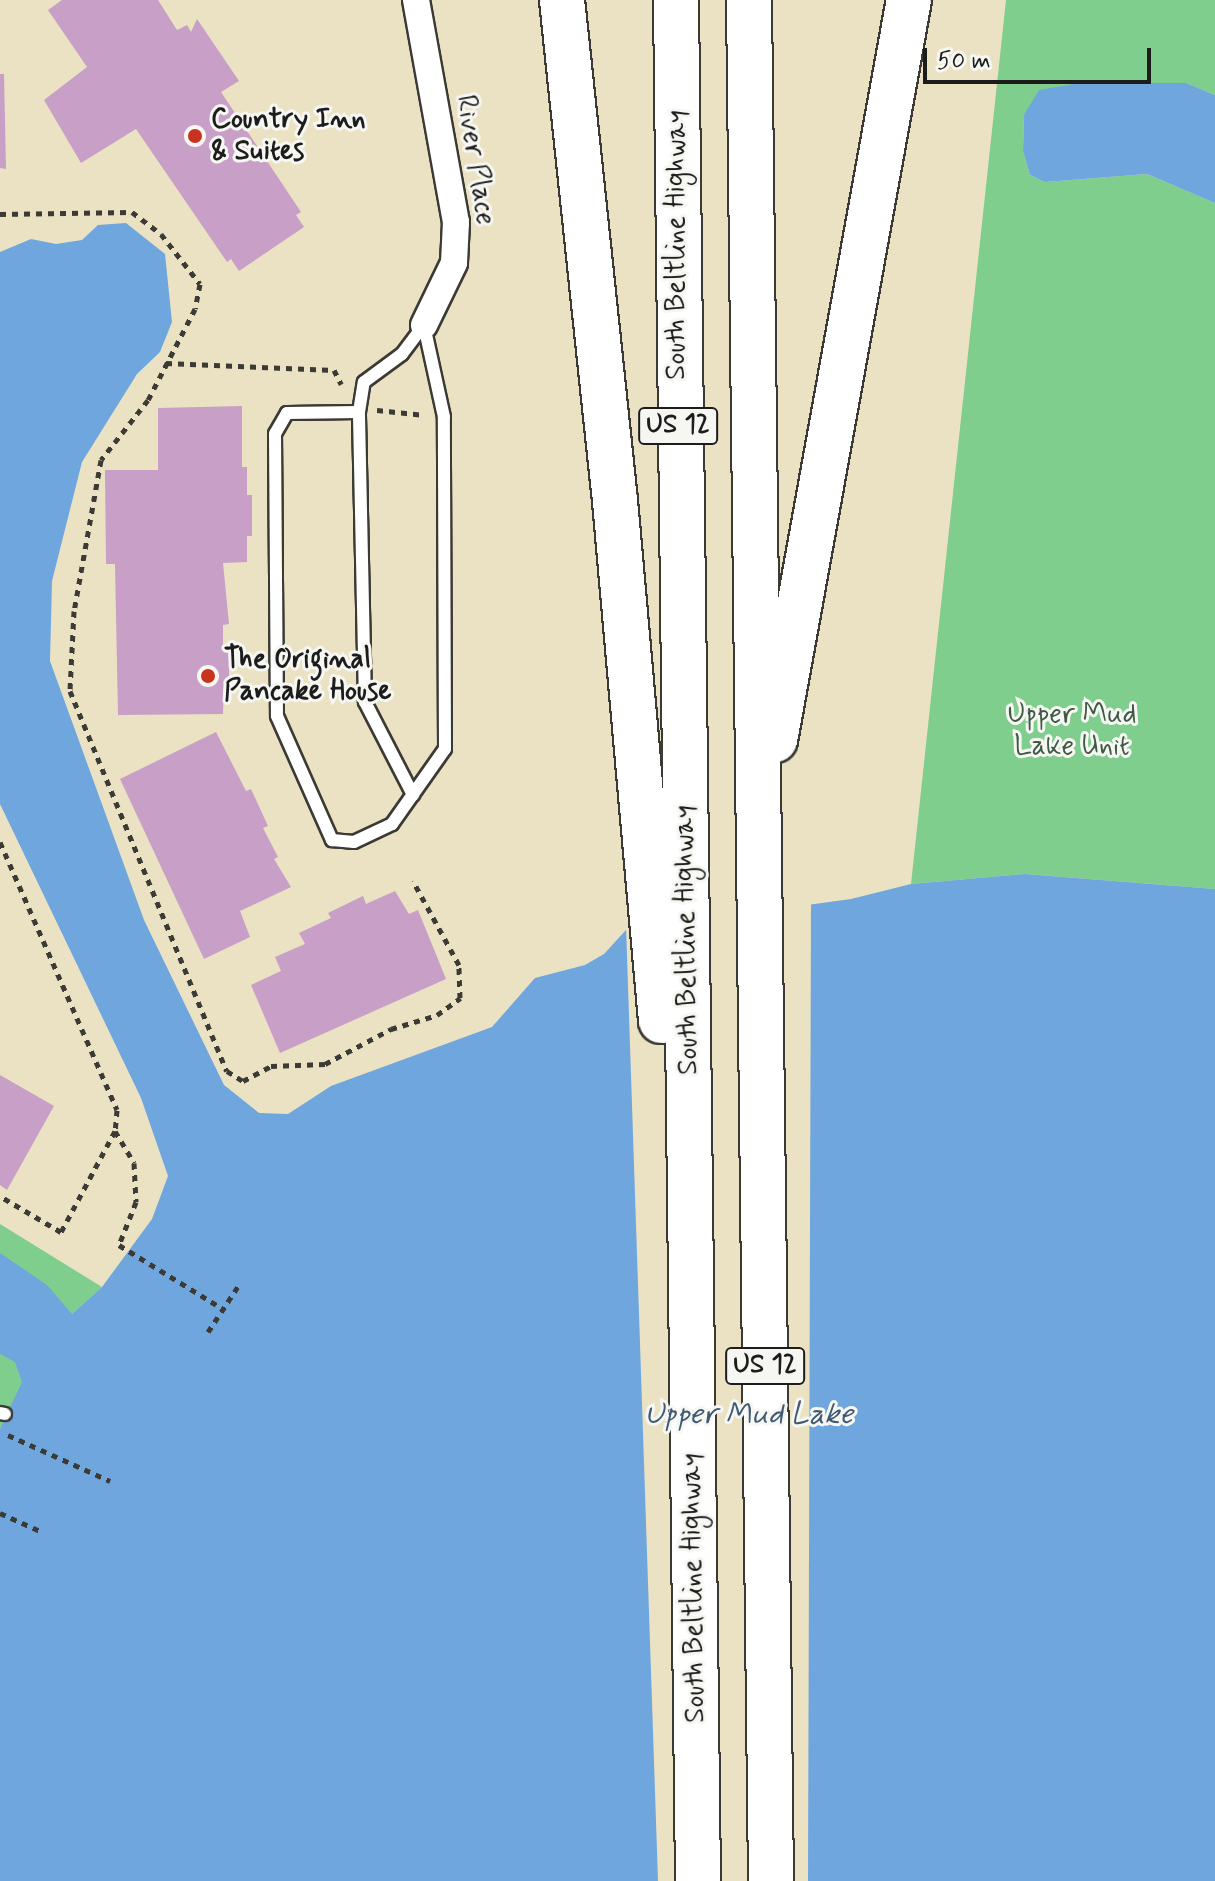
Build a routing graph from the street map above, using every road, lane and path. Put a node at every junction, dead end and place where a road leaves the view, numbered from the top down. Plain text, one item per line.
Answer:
1 (416, 0) edge
2 (562, 0) edge
3 (676, 0) edge
4 (749, 0) edge
5 (909, 0) edge
6 (0, 214) edge
7 (424, 325) junction
8 (166, 363) junction
9 (360, 407) junction
10 (442, 407) junction
11 (413, 795) junction
12 (758, 836) junction
13 (0, 842) edge
14 (668, 852) junction
15 (413, 881) dead end
16 (115, 1131) junction
17 (0, 1196) edge
18 (239, 1285) dead end
19 (223, 1309) junction
20 (208, 1332) dead end
21 (0, 1431) edge
22 (110, 1481) dead end
23 (0, 1513) edge
24 (40, 1531) dead end
25 (698, 1881) edge
26 (771, 1881) edge

1 - 7 street, River Place
2 - 14 highway
3 - 14 highway, South Beltline Highway / US 12
4 - 12 highway, US 12
5 - 12 highway
6 - 8 path
7 - 9 lane
7 - 10 lane
8 - 9 path
8 - 15 path
9 - 10 path
9 - 11 lane
9 - 11 lane
10 - 11 lane
12 - 26 highway, US 12
13 - 16 path
14 - 25 highway, South Beltline Highway
16 - 17 path
16 - 19 path
18 - 19 path
19 - 20 path
21 - 22 path
23 - 24 path

